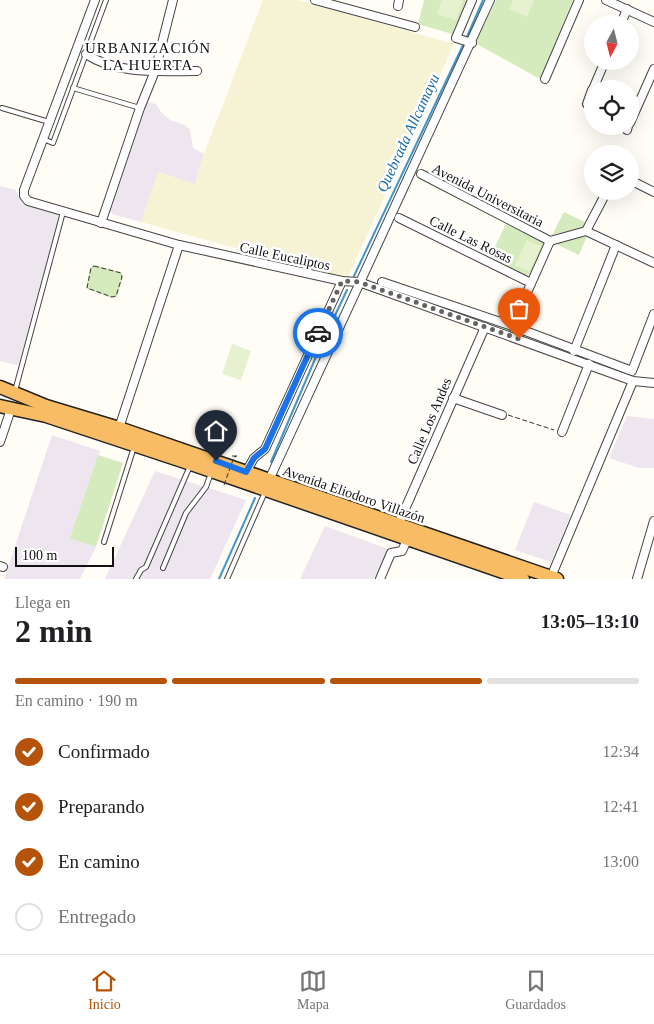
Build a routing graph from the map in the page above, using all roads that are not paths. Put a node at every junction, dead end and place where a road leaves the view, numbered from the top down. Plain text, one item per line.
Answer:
1 (95, 0) edge
2 (106, 0) edge
3 (174, 0) edge
4 (315, 0) edge
5 (472, 0) edge
6 (490, 0) edge
7 (579, 0) edge
8 (606, 0) edge
9 (627, 9) junction
10 (625, 15) edge
11 (654, 22) edge
12 (415, 27) dead end
13 (470, 42) junction
14 (86, 54) junction
15 (654, 69) edge
16 (196, 70) dead end
17 (155, 71) junction
18 (545, 79) dead end
19 (73, 88) junction
20 (639, 102) edge
21 (2, 108) dead end
22 (140, 108) junction
23 (49, 122) junction
24 (43, 139) junction
25 (421, 174) dead end
26 (639, 184) edge
27 (654, 192) edge
28 (602, 200) edge
29 (63, 212) junction
30 (399, 218) dead end
31 (101, 223) junction
32 (586, 231) junction
33 (550, 241) junction
34 (179, 245) junction
35 (616, 245) junction
36 (654, 263) edge
37 (342, 281) junction
38 (359, 282) junction
39 (382, 282) dead end
40 (531, 283) junction
41 (654, 314) edge
42 (512, 326) junction
43 (485, 327) junction
44 (574, 351) junction
45 (589, 364) junction
46 (633, 381) junction
47 (654, 383) edge
48 (0, 387) edge
49 (14, 393) junction
50 (453, 398) junction
51 (6, 407) edge
52 (502, 415) road end
53 (119, 428) junction
54 (562, 432) road end
55 (0, 442) edge
56 (135, 445) junction
57 (190, 464) junction
58 (211, 471) junction
59 (246, 472) junction
60 (268, 485) junction
61 (654, 521) edge
62 (398, 525) junction
63 (407, 540) junction
64 (104, 542) dead end
65 (163, 568) dead end
66 (554, 578) edge
67 (136, 579) edge
68 (226, 579) edge
69 (380, 579) edge
70 (523, 579) edge
71 (637, 579) edge

1 - 23 street
2 - 14 lane
3 - 17 street
4 - 12 street
5 - 13 street
6 - 13 street
7 - 18 street
8 - 9 street
9 - 10 street
9 - 11 street
13 - 38 street
14 - 17 street
14 - 19 lane
15 - 20 street
16 - 17 street
17 - 22 street
19 - 22 lane
19 - 24 lane
21 - 23 lane
22 - 31 street
23 - 24 street
24 - 29 street, Calle Eucaliptos
25 - 33 street, Avenida Universitaria
26 - 27 street
28 - 32 street
29 - 31 street, Calle Eucaliptos
29 - 49 lane
30 - 40 street, Calle Las Rosas
31 - 34 street, Calle Eucaliptos
32 - 33 street, Avenida Universitaria
32 - 35 street
33 - 40 street
34 - 37 street, Calle Eucaliptos
34 - 53 street
35 - 36 street
35 - 44 street
37 - 38 street, Calle Eucaliptos
37 - 59 street
38 - 43 street, Calle Eucaliptos
38 - 60 street
39 - 42 street
40 - 42 street
41 - 44 street
42 - 44 street
43 - 45 street, Calle Eucaliptos
43 - 50 street, Calle Los Andes
45 - 46 street, Calle Eucaliptos
45 - 54 street
46 - 47 street, Calle Eucaliptos
46 - 66 street
48 - 49 highway, Avenida Eliodoro Villazón
49 - 53 highway, Avenida Eliodoro Villazón
50 - 52 street
50 - 62 street, Calle Los Andes
51 - 55 street
51 - 56 highway, Avenida Eliodoro Villazón
53 - 59 highway, Avenida Eliodoro Villazón
56 - 57 highway, Avenida Eliodoro Villazón
56 - 64 lane
57 - 58 highway, Avenida Eliodoro Villazón
57 - 67 lane
58 - 60 highway, Avenida Eliodoro Villazón
58 - 65 lane
59 - 60 highway, Avenida Eliodoro Villazón
60 - 62 highway, Avenida Eliodoro Villazón
60 - 63 highway, Avenida Eliodoro Villazón
60 - 68 lane
61 - 71 street
62 - 66 highway, Avenida Eliodoro Villazón
63 - 69 street
63 - 70 highway, Avenida Eliodoro Villazón

